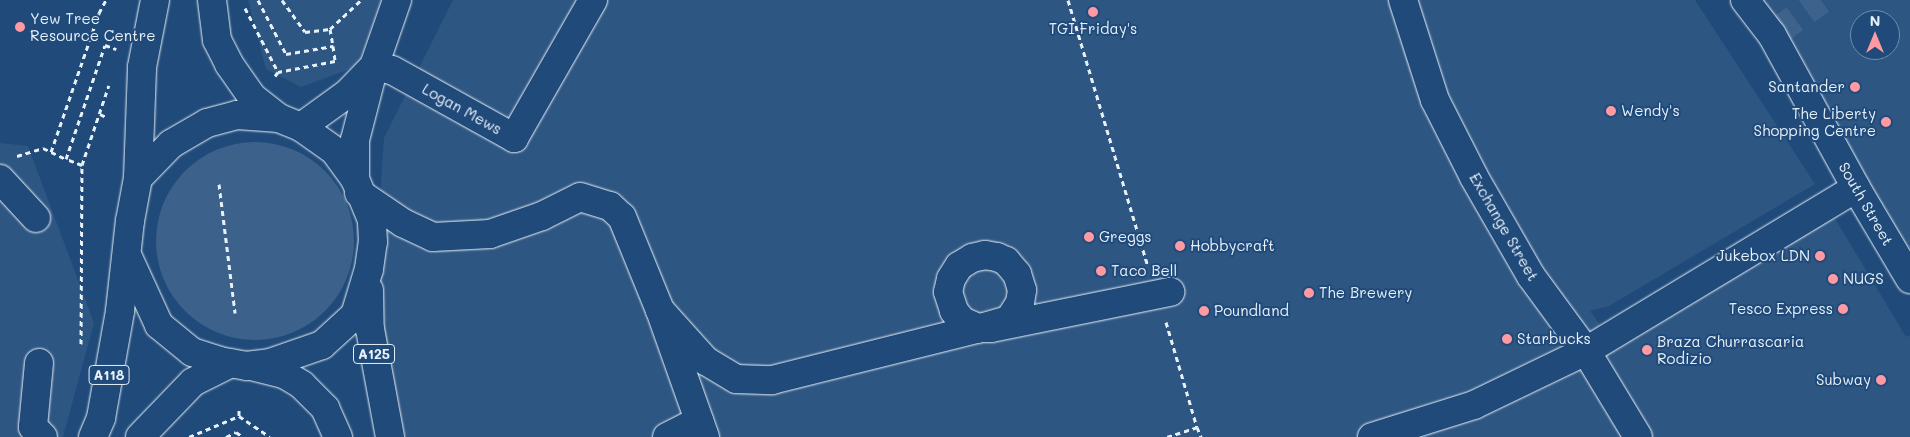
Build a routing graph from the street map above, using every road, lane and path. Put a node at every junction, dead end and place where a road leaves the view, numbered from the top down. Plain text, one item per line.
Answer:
1 (106, 0) edge
2 (155, 0) edge
3 (212, 0) edge
4 (258, 0) edge
5 (282, 0) edge
6 (362, 0) edge
7 (397, 0) edge
8 (593, 0) edge
9 (1068, 0) edge
10 (1403, 0) edge
11 (1746, 0) edge
12 (241, 1) edge
13 (330, 29) junction
14 (333, 46) junction
15 (122, 50) dead end
16 (374, 66) junction
17 (106, 117) dead end
18 (290, 123) junction
19 (51, 152) junction
20 (66, 159) junction
21 (82, 165) junction
22 (4, 169) edge
23 (138, 178) junction
24 (219, 184) dead end
25 (357, 186) junction
26 (1856, 188) junction
27 (36, 218) dead end
28 (127, 255) junction
29 (369, 269) junction
30 (1149, 269) dead end
31 (1910, 279) edge
32 (1170, 292) dead end
33 (660, 310) junction
34 (235, 313) dead end
35 (1165, 321) dead end
36 (1586, 351) junction
37 (81, 352) dead end
38 (39, 364) dead end
39 (238, 365) junction
40 (239, 410) dead end
41 (240, 416) junction
42 (1197, 427) junction
43 (702, 429) edge
44 (43, 437) edge
45 (93, 437) edge
46 (140, 437) edge
47 (189, 437) edge
48 (226, 437) edge
49 (243, 437) edge
50 (270, 437) edge
51 (338, 437) edge
52 (390, 437) edge
53 (667, 437) edge
54 (1168, 437) edge
55 (1201, 437) edge
56 (1372, 437) edge
57 (1638, 437) edge

1 - 19 path
2 - 23 street
3 - 18 street
4 - 14 path
5 - 13 path
6 - 13 path
7 - 16 street
8 - 16 street, Logan Mews
9 - 30 path
10 - 36 street, Exchange Street
11 - 26 street, South Street
12 - 14 path
13 - 14 path
15 - 20 path
16 - 18 street
16 - 25 street
17 - 21 path
18 - 23 street
18 - 25 street
19 - 20 path
19 - 22 path
20 - 21 path
21 - 37 path
22 - 27 street
23 - 28 street
24 - 34 path
25 - 29 street
25 - 33 street
26 - 31 street, South Street
26 - 36 street
28 - 39 street
28 - 45 street, A118
29 - 39 street
29 - 52 street, A125
32 - 33 street
33 - 43 street
35 - 42 path
36 - 56 street
36 - 57 street, Exchange Street
38 - 44 street
39 - 46 street
39 - 51 street
40 - 41 path
41 - 47 path
41 - 50 path
42 - 54 path
42 - 55 path
43 - 53 street
48 - 49 path

